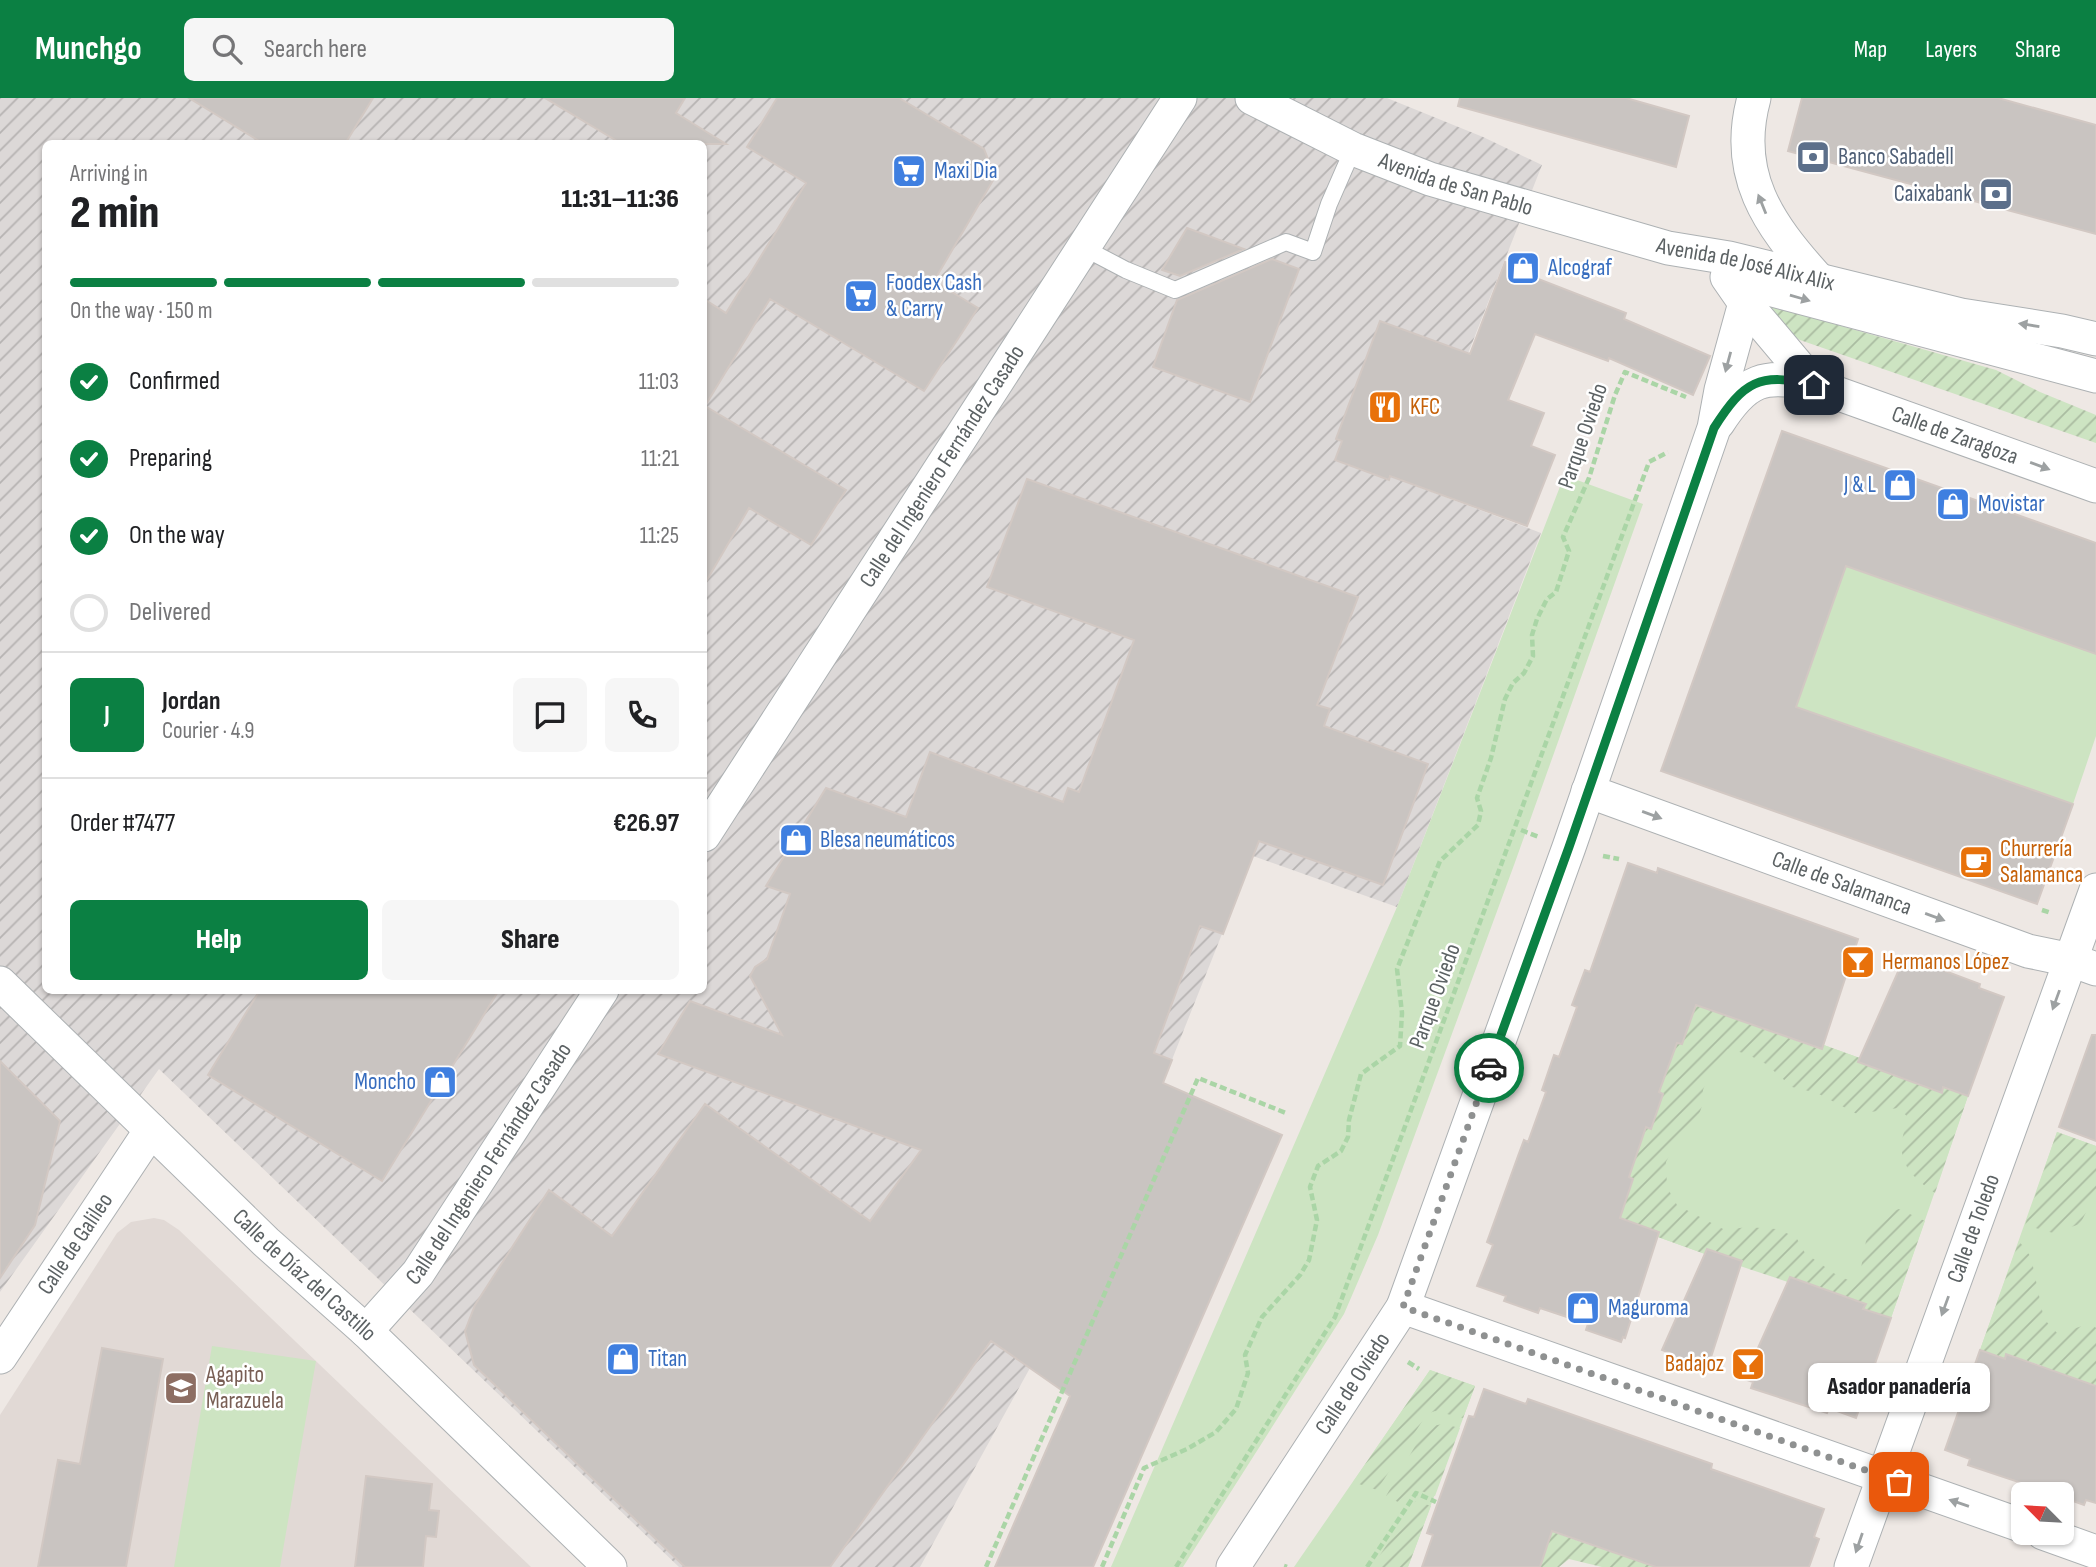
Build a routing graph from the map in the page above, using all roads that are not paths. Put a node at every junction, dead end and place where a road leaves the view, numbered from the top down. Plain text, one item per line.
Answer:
1 (1180, 98) edge
2 (1252, 98) edge
3 (1754, 98) edge
4 (1353, 149) junction
5 (1084, 248) junction
6 (1668, 248) junction
7 (1817, 278) junction
8 (1736, 290) junction
9 (2096, 338) edge
10 (2096, 376) edge
11 (1814, 385) junction
12 (1714, 428) junction
13 (2096, 486) edge
14 (1588, 791) junction
15 (707, 830) edge
16 (2096, 890) edge
17 (2084, 965) edge
18 (0, 982) edge
19 (599, 994) edge
20 (151, 1130) junction
21 (1403, 1307) junction
22 (366, 1331) junction
23 (0, 1357) edge
24 (1883, 1476) junction
25 (2011, 1522) edge
26 (2074, 1544) edge
27 (2096, 1552) edge
28 (610, 1567) edge
29 (1233, 1567) edge
30 (1851, 1567) edge

1 - 5 street, Calle del Ingeniero Fernández Casado
2 - 4 street, Avenida de San Pablo
7 -> 3 street
4 - 5 lane
4 - 6 street, Avenida de San Pablo
5 - 15 street, Calle del Ingeniero Fernández Casado
6 - 7 street, Avenida de José Alix Alix
6 - 8 street, Avenida de José Alix Alix
9 -> 7 street, Avenida de José Alix Alix
8 -> 10 street, Avenida de José Alix Alix
8 - 11 street
8 -> 12 street, Calle de Oviedo
11 - 12 street, Calle de Zaragoza
11 -> 13 street, Calle de Zaragoza
12 - 14 street, Calle de Oviedo
14 -> 17 street, Calle de Salamanca
14 - 21 street, Calle de Oviedo
16 - 17 street, Calle de Toledo
17 -> 24 street, Calle de Toledo
18 - 20 street, Calle de Díaz del Castillo
19 - 22 street, Calle del Ingeniero Fernández Casado
20 - 22 street, Calle de Díaz del Castillo
20 - 23 street, Calle de Galileo
21 - 24 street
21 - 29 street, Calle de Oviedo
22 - 28 street, Calle de Díaz del Castillo
25 -> 24 street
24 -> 30 street, Calle de Toledo
26 - 27 street

